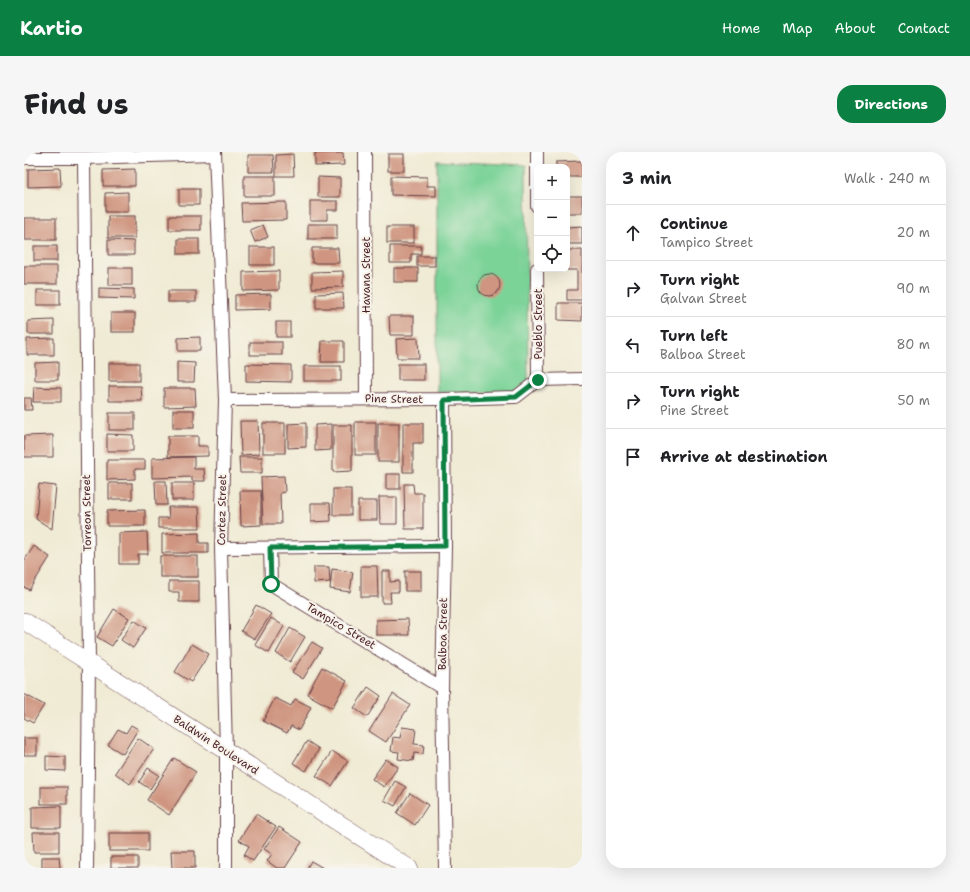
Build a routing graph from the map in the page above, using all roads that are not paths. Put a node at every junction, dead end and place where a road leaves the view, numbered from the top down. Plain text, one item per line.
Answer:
1 (366, 152) edge
2 (537, 152) edge
3 (215, 153) edge
4 (24, 158) edge
5 (84, 158) junction
6 (537, 200) edge
7 (538, 272) edge
8 (582, 379) edge
9 (538, 380) junction
10 (366, 399) junction
11 (225, 400) junction
12 (444, 400) junction
13 (445, 546) junction
14 (221, 548) junction
15 (270, 548) junction
16 (24, 621) edge
17 (89, 662) junction
18 (442, 688) junction
19 (226, 751) junction
20 (87, 868) edge
21 (226, 868) edge
22 (409, 868) edge
23 (445, 868) edge

1 - 10 street, Havana Street
2 - 6 street
3 - 5 street
3 - 11 street, Cortez Street
4 - 5 street
5 - 17 street, Torreon Street
7 - 9 street, Pueblo Street
8 - 9 street
9 - 12 street, Pine Street
10 - 11 street, Pine Street
10 - 12 street, Pine Street
11 - 14 street, Cortez Street
12 - 13 street, Balboa Street
13 - 15 street
13 - 18 street, Balboa Street
14 - 15 street
14 - 19 street, Cortez Street
15 - 18 street, Tampico Street
16 - 17 main road, Baldwin Boulevard
17 - 19 main road, Baldwin Boulevard
17 - 20 street, Torreon Street
18 - 23 street, Balboa Street
19 - 21 street, Cortez Street
19 - 22 main road, Baldwin Boulevard

